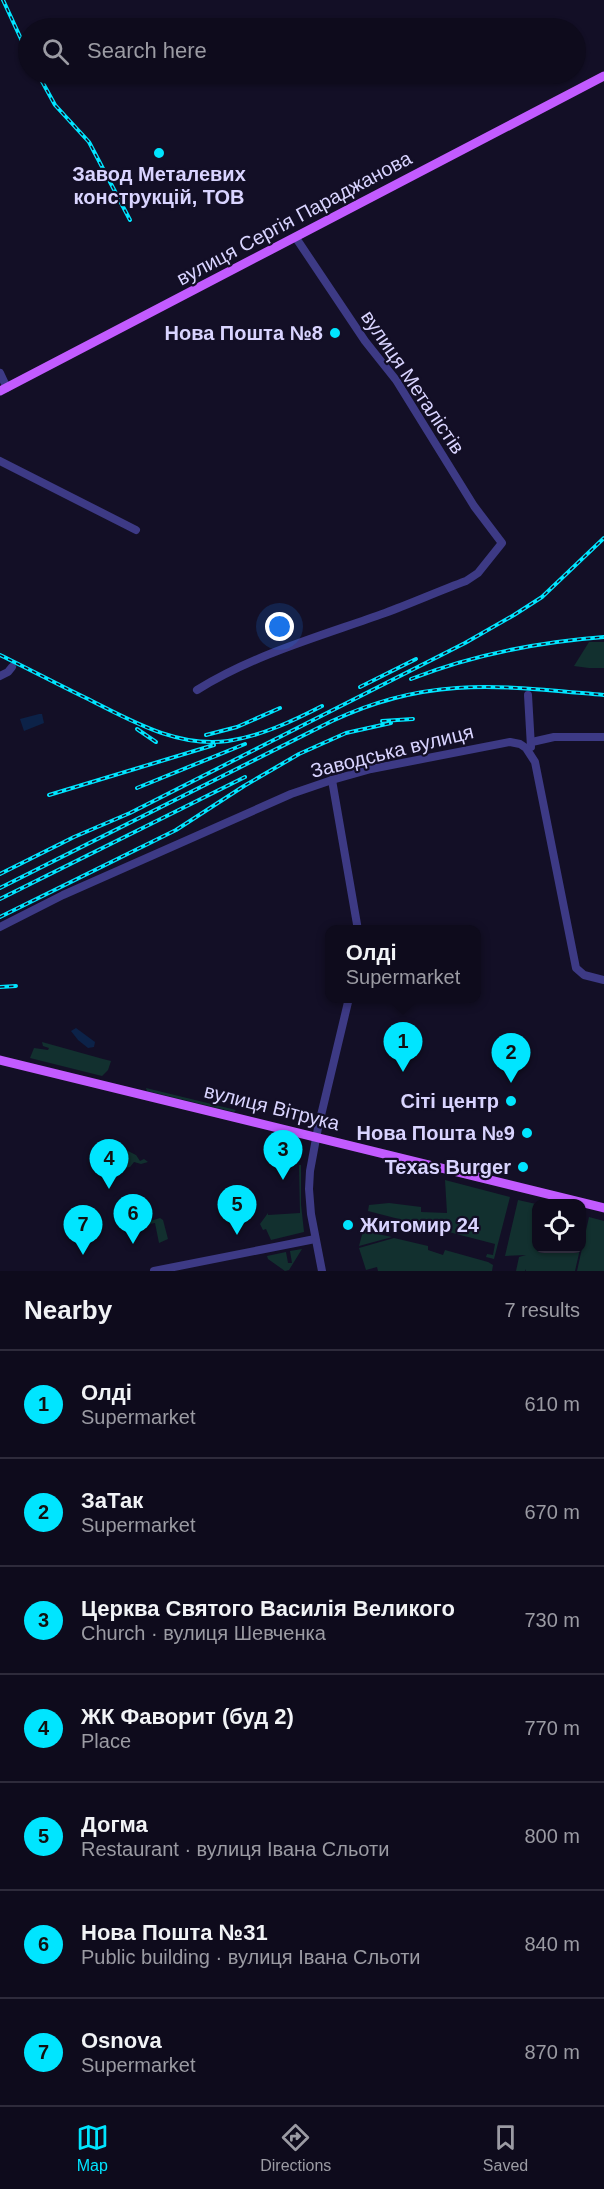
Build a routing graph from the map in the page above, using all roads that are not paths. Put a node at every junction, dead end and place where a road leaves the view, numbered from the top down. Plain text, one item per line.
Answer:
1 (604, 76) edge
2 (296, 238) junction
3 (0, 373) edge
4 (3, 389) edge
5 (0, 460) edge
6 (136, 530) dead end
7 (12, 667) dead end
8 (0, 676) edge
9 (197, 690) dead end
10 (528, 695) dead end
11 (604, 736) edge
12 (530, 746) junction
13 (332, 780) junction
14 (357, 925) edge
15 (0, 927) edge
16 (604, 980) edge
17 (348, 1003) edge
18 (0, 1062) edge
19 (315, 1138) junction
20 (555, 1199) edge
21 (586, 1207) edge
22 (604, 1210) edge
23 (315, 1239) junction
24 (171, 1269) edge
25 (154, 1271) edge
26 (322, 1271) edge

1 - 2 main road, вулиця Сергія Параджанова
2 - 4 main road, вулиця Сергія Параджанова
2 - 9 street, вулиця Металістів
3 - 4 street
5 - 6 street
7 - 8 street
10 - 12 street
11 - 12 street
12 - 13 street, Заводська вулиця
12 - 16 street
13 - 14 street
13 - 15 street, Заводська вулиця
17 - 19 street
18 - 19 main road, вулиця Вітрука
19 - 20 main road, вулиця Вітрука
19 - 22 main road, вулиця Вітрука
19 - 23 street
21 - 22 main road, вулиця Вітрука
23 - 24 street
23 - 26 street
24 - 25 street

